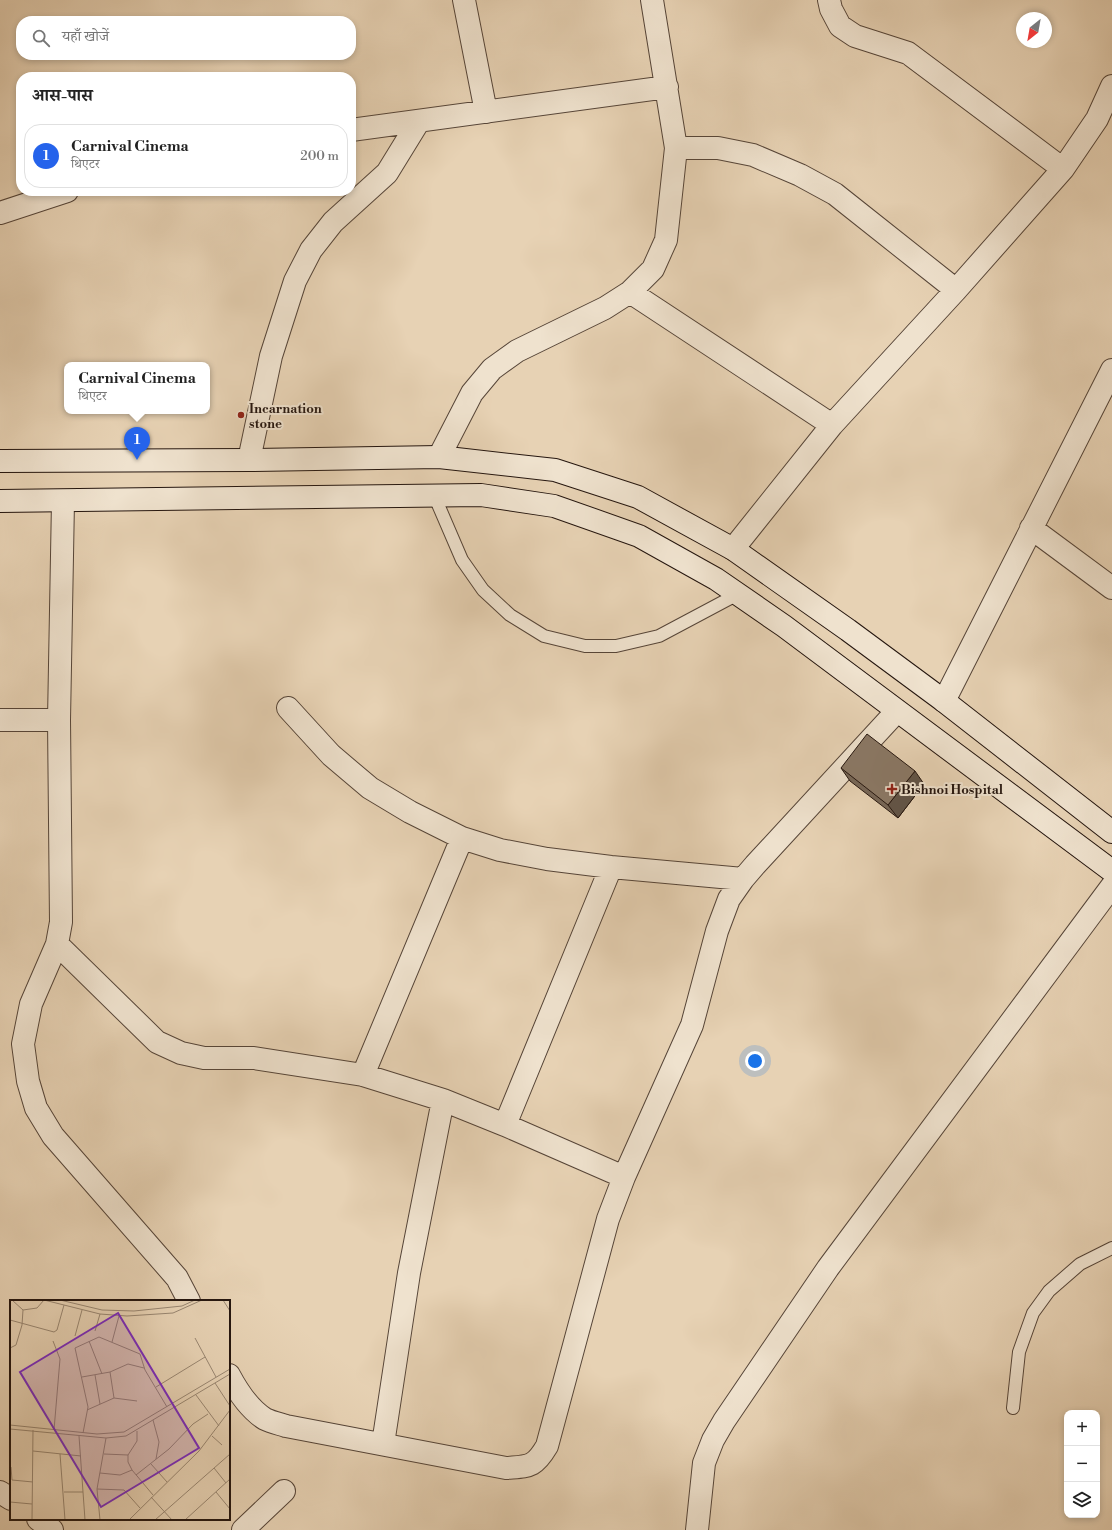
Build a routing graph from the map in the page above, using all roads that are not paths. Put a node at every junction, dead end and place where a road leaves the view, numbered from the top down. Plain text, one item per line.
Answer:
1 (464, 0) edge
2 (652, 0) edge
3 (829, 0) edge
4 (1112, 86) edge
5 (667, 87) junction
6 (486, 112) junction
7 (420, 121) junction
8 (356, 129) edge
9 (676, 148) junction
10 (1063, 169) junction
11 (52, 196) edge
12 (0, 213) edge
13 (956, 290) junction
14 (630, 292) junction
15 (1112, 370) edge
16 (832, 425) junction
17 (439, 457) junction
18 (248, 460) junction
19 (0, 461) edge
20 (434, 495) junction
21 (63, 500) junction
22 (0, 501) edge
23 (1031, 528) junction
24 (733, 549) junction
25 (1112, 588) edge
26 (738, 594) junction
27 (944, 701) junction
28 (288, 708) dead end
29 (897, 710) junction
30 (0, 720) edge
31 (59, 720) junction
32 (1112, 832) edge
33 (462, 838) junction
34 (611, 867) junction
35 (1112, 871) edge
36 (742, 879) junction
37 (1112, 886) edge
38 (57, 944) junction
39 (363, 1075) junction
40 (443, 1100) junction
41 (506, 1125) junction
42 (624, 1178) junction
43 (1112, 1248) edge
44 (188, 1300) edge
45 (230, 1377) edge
46 (1013, 1408) dead end
47 (383, 1444) junction
48 (284, 1491) dead end
49 (0, 1492) edge
50 (10, 1498) edge
51 (39, 1520) edge
52 (52, 1530) edge
53 (243, 1530) edge
54 (697, 1530) edge

1 - 6 street
2 - 5 street
3 - 10 street
4 - 10 street
5 - 6 street
5 - 9 street
6 - 7 street
7 - 8 street
7 - 18 street
9 - 13 street
9 - 14 street
10 - 13 street
11 - 12 street
13 - 16 street
14 - 16 street
14 - 17 street
15 - 23 street
16 - 24 street
17 - 18 street
17 - 24 street
18 - 19 street
20 - 21 street
20 - 26 street
20 - 26 lane
21 - 22 street
21 - 31 street
23 - 25 street
23 - 27 street
24 - 27 street
26 - 29 street
27 - 32 street
28 - 33 street
29 - 35 street
29 - 36 street
30 - 31 street
31 - 38 street
33 - 34 street
33 - 39 street
34 - 36 street
34 - 41 street
36 - 42 street
37 - 54 street
38 - 39 street
38 - 44 street
39 - 40 street
40 - 41 street
40 - 47 street
41 - 42 street
42 - 47 street
43 - 46 lane
45 - 47 street
48 - 53 street
49 - 50 street
51 - 52 street

